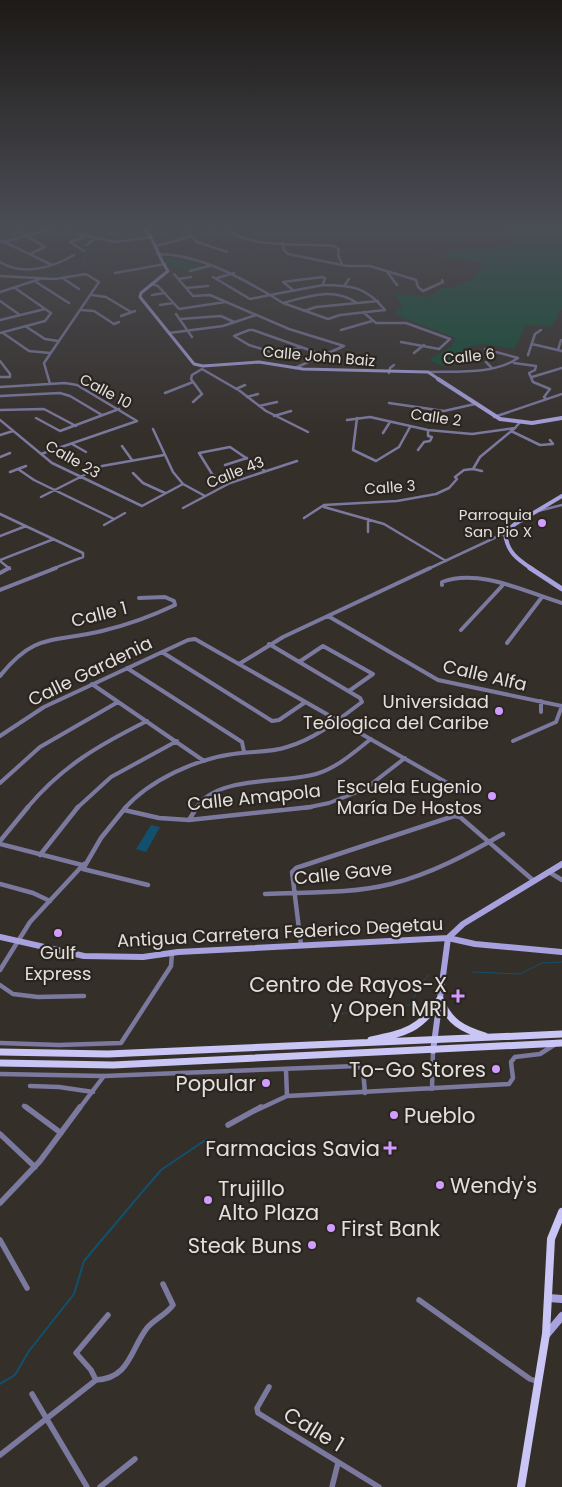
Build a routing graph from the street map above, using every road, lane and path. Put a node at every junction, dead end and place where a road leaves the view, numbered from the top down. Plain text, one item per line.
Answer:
1 (31, 298) edge
2 (62, 298) edge
3 (90, 298) edge
4 (108, 298) edge
5 (142, 298) edge
6 (169, 298) edge
7 (217, 298) edge
8 (276, 298) edge
9 (308, 298) edge
10 (350, 298) edge
11 (375, 298) edge
12 (0, 301) edge
13 (378, 301) junction
14 (225, 302) junction
15 (69, 303) dead end
16 (173, 303) junction
17 (283, 303) junction
18 (357, 303) junction
19 (160, 305) dead end
20 (45, 308) junction
21 (81, 310) junction
22 (135, 311) dead end
23 (304, 311) junction
24 (131, 312) junction
25 (363, 312) junction
26 (176, 314) dead end
27 (20, 315) junction
28 (256, 315) junction
29 (122, 316) dead end
30 (180, 319) junction
31 (0, 320) edge
32 (372, 321) junction
33 (119, 322) dead end
34 (234, 322) junction
35 (25, 326) junction
36 (340, 330) dead end
37 (541, 330) dead end
38 (186, 331) junction
39 (2, 333) edge
40 (169, 333) junction
41 (192, 337) dead end
42 (58, 341) junction
43 (561, 341) edge
44 (401, 342) dead end
45 (532, 344) junction
46 (424, 345) junction
47 (301, 347) junction
48 (485, 349) dead end
49 (558, 350) junction
50 (562, 351) edge
51 (50, 353) junction
52 (414, 353) dead end
53 (323, 355) junction
54 (528, 355) dead end
55 (0, 361) edge
56 (486, 362) dead end
57 (514, 363) junction
58 (394, 365) dead end
59 (491, 367) junction
60 (202, 368) junction
61 (295, 368) junction
62 (562, 368) edge
63 (428, 372) junction
64 (389, 373) junction
65 (0, 377) edge
66 (532, 377) junction
67 (193, 382) junction
68 (50, 384) junction
69 (245, 385) dead end
70 (0, 387) edge
71 (236, 389) junction
72 (165, 393) dead end
73 (258, 394) dead end
74 (562, 394) edge
75 (0, 396) edge
76 (247, 397) junction
77 (546, 399) junction
78 (193, 402) dead end
79 (277, 402) dead end
80 (389, 403) dead end
81 (476, 404) junction
82 (259, 406) junction
83 (118, 409) junction
84 (0, 410) edge
85 (291, 412) dead end
86 (102, 415) junction
87 (274, 416) junction
88 (494, 416) junction
89 (36, 418) dead end
90 (357, 418) junction
91 (562, 418) edge
92 (0, 420) edge
93 (347, 420) dead end
94 (521, 421) junction
95 (133, 422) joint
96 (390, 422) junction
97 (76, 426) junction
98 (410, 427) junction
99 (153, 428) dead end
100 (515, 428) junction
101 (428, 430) junction
102 (13, 431) junction
103 (511, 431) junction
104 (308, 432) dead end
105 (383, 433) dead end
106 (0, 435) edge
107 (550, 440) dead end
108 (72, 444) junction
109 (122, 446) dead end
110 (418, 450) dead end
111 (86, 452) dead end
112 (10, 454) dead end
113 (41, 454) junction
114 (1, 455) edge
115 (164, 455) junction
116 (247, 458) junction
117 (132, 460) junction
118 (297, 461) dead end
119 (225, 465) dead end
120 (26, 466) dead end
121 (18, 469) junction
122 (473, 469) junction
123 (265, 471) junction
124 (482, 471) dead end
125 (10, 472) dead end
126 (133, 473) dead end
127 (78, 477) junction
128 (230, 483) junction
129 (183, 484) junction
130 (54, 490) junction
131 (166, 493) junction
132 (205, 496) junction
133 (562, 496) edge
134 (41, 497) dead end
135 (324, 505) junction
136 (562, 505) edge
137 (142, 506) joint
138 (183, 508) dead end
139 (328, 508) joint
140 (538, 511) junction
141 (125, 513) dead end
142 (1, 514) edge
143 (304, 518) dead end
144 (114, 519) junction
145 (368, 519) junction
146 (104, 525) dead end
147 (26, 526) junction
148 (368, 532) dead end
149 (505, 533) junction
150 (0, 536) edge
151 (54, 539) junction
152 (74, 560) joint
153 (0, 561) edge
154 (446, 561) junction
155 (0, 573) edge
156 (442, 585) dead end
157 (502, 586) junction
158 (562, 589) edge
159 (0, 590) edge
160 (542, 597) junction
161 (139, 598) dead end
162 (562, 603) edge
163 (328, 616) junction
164 (461, 630) dead end
165 (195, 639) joint
166 (507, 642) dead end
167 (270, 644) junction
168 (162, 652) junction
169 (298, 662) junction
170 (239, 664) junction
171 (127, 668) junction
172 (0, 676) edge
173 (92, 684) junction
174 (349, 691) junction
175 (118, 702) junction
176 (541, 702) junction
177 (304, 703) junction
178 (562, 706) edge
179 (541, 712) dead end
180 (338, 719) junction
181 (147, 721) junction
182 (556, 722) junction
183 (562, 725) edge
184 (0, 736) edge
185 (371, 739) junction
186 (177, 741) junction
187 (513, 741) dead end
188 (244, 752) junction
189 (405, 758) junction
190 (204, 761) junction
191 (0, 782) edge
192 (465, 793) dead end
193 (124, 810) junction
194 (190, 820) junction
195 (502, 834) dead end
196 (0, 842) edge
197 (489, 842) junction
198 (40, 855) junction
199 (562, 864) edge
200 (81, 868) junction
201 (549, 872) junction
202 (562, 880) edge
203 (534, 881) junction
204 (0, 884) edge
205 (148, 885) dead end
206 (294, 892) junction
207 (265, 894) dead end
208 (50, 901) junction
209 (0, 937) edge
210 (448, 938) junction
211 (18, 941) junction
212 (301, 946) junction
213 (562, 952) edge
214 (172, 953) junction
215 (0, 970) edge
216 (0, 984) edge
217 (84, 996) dead end
218 (440, 999) junction
219 (562, 1034) edge
220 (490, 1038) junction
221 (434, 1040) junction
222 (0, 1043) edge
223 (560, 1043) edge
224 (354, 1044) junction
225 (433, 1051) junction
226 (0, 1052) edge
227 (0, 1063) edge
228 (286, 1070) junction
229 (0, 1074) edge
230 (104, 1076) junction
231 (30, 1086) dead end
232 (432, 1089) junction
233 (93, 1092) junction
234 (365, 1093) junction
235 (287, 1096) junction
236 (24, 1106) dead end
237 (228, 1125) dead end
238 (61, 1133) junction
239 (0, 1134) edge
240 (35, 1167) junction
241 (0, 1202) edge
242 (562, 1212) edge
243 (0, 1240) edge
244 (163, 1284) dead end
245 (27, 1288) dead end
246 (549, 1298) junction
247 (419, 1300) dead end
248 (562, 1300) edge
249 (108, 1315) dead end
250 (562, 1316) edge
251 (546, 1334) junction
252 (96, 1380) junction
253 (539, 1383) junction
254 (269, 1387) dead end
255 (32, 1394) dead end
256 (48, 1418) junction
257 (0, 1455) edge
258 (135, 1460) dead end
259 (338, 1463) junction
260 (87, 1487) edge
261 (100, 1487) edge
262 (332, 1487) edge
263 (379, 1487) edge
264 (521, 1487) edge

1 - 20 street
2 - 15 street
3 - 21 street
4 - 24 street
5 - 40 street
6 - 16 street
7 - 14 street
8 - 17 street
9 - 17 street
10 - 18 street
11 - 13 street
12 - 27 street
13 - 18 street
13 - 25 street
14 - 16 street
14 - 28 street
16 - 19 street
17 - 23 street
18 - 23 street
20 - 27 street
20 - 35 street
21 - 33 street
21 - 42 street
22 - 24 street
23 - 25 street
24 - 29 street
25 - 32 street
26 - 30 street
27 - 31 street
28 - 34 street
28 - 53 street
30 - 34 street
30 - 38 street
32 - 36 street
32 - 46 street
34 - 38 street
35 - 39 street
35 - 42 street
37 - 45 street
38 - 40 street
38 - 41 street
39 - 51 street
40 - 60 street
42 - 51 street
43 - 49 street
44 - 46 street
45 - 49 street
45 - 54 street
46 - 52 street
47 - 47 street
47 - 53 street
48 - 57 street, Calle 6
49 - 50 street
51 - 68 street
53 - 61 street
55 - 65 street
56 - 59 street
57 - 59 street, Calle 6
57 - 66 street, Calle 6
58 - 64 street
59 - 63 street, Calle 6
60 - 61 street, Calle John Baiz
60 - 67 street
60 - 71 street
61 - 64 street, Calle John Baiz
62 - 66 street
63 - 64 street, Calle John Baiz
63 - 81 street
66 - 77 street
67 - 72 street
67 - 78 street
68 - 70 street, Calle 10
68 - 83 street, Calle 10
69 - 71 street
71 - 76 street
73 - 76 street
74 - 77 street
75 - 86 street
76 - 82 street
77 - 88 street
79 - 82 street
80 - 81 street
81 - 88 street
82 - 87 street
83 - 86 street
83 - 95 street, Calle 10
84 - 97 street
85 - 87 street
86 - 97 street
87 - 104 street
88 - 94 street
89 - 97 street
90 - 93 street, Calle 2
90 - 96 street, Calle 2
90 - 98 street
91 - 94 street
92 - 102 street, Calle 23
94 - 100 street
95 - 108 street
96 - 98 street, Calle 2
96 - 105 street
98 - 101 street, Calle 2
99 - 115 street
100 - 101 street, Calle 2
100 - 103 street, Calle 3
101 - 110 street
102 - 106 street
102 - 113 street, Calle 23
103 - 107 street
103 - 122 street, Calle 3
108 - 111 street
108 - 113 street
109 - 117 street
112 - 114 street
113 - 127 street, Calle 23
115 - 117 street
115 - 129 street
116 - 119 street
116 - 123 street
116 - 128 street
117 - 127 street
118 - 123 street, Calle 43
120 - 121 street
121 - 125 street
121 - 130 street
122 - 124 street
122 - 135 street, Calle 3
123 - 128 street, Calle 43
126 - 131 street
127 - 130 street
127 - 137 street, Calle 23
128 - 132 street, Calle 43
129 - 131 street
129 - 132 street
130 - 134 street
130 - 144 street
131 - 137 street
132 - 138 street, Calle 43
133 - 140 street
135 - 139 street
135 - 143 street
136 - 140 street
139 - 145 street
140 - 149 street
141 - 144 street
142 - 147 street
144 - 146 street
145 - 148 street, Calle 3
145 - 154 street
147 - 150 street
147 - 151 street
149 - 154 street
149 - 158 street
151 - 152 street
151 - 153 street
152 - 159 street
153 - 155 street
154 - 163 street
156 - 157 street
157 - 160 street
157 - 164 street
160 - 162 street
160 - 166 street
161 - 172 street, Calle 1
163 - 167 street
163 - 176 street, Calle Alfa
165 - 168 street, Calle Gardenia
165 - 170 street
167 - 169 street
167 - 170 street
168 - 171 street, Calle Gardenia
168 - 177 street
169 - 174 street
169 - 174 street
170 - 177 street
171 - 173 street, Calle Gardenia
171 - 188 street
173 - 175 street
173 - 184 street, Calle Gardenia
174 - 180 street
175 - 181 street
175 - 191 street
176 - 178 street, Calle Alfa
176 - 179 street
177 - 180 street
178 - 182 street
180 - 185 street
180 - 188 street
181 - 186 street
181 - 196 street
182 - 183 street
182 - 187 street
185 - 189 street
185 - 194 street
186 - 190 street
186 - 198 street
188 - 190 street
189 - 192 street
189 - 194 street, Calle Amapola
190 - 193 street
193 - 194 street, Calle Amapola
193 - 200 street
195 - 197 street, Calle Gave
196 - 198 street
197 - 203 street
197 - 206 street, Calle Gave
197 - 206 street
198 - 200 street
199 - 201 street
200 - 205 street
200 - 208 street
201 - 202 street
201 - 203 street
203 - 210 street
204 - 208 street
206 - 207 street, Calle Gave
206 - 212 street
208 - 211 street
209 - 211 street, Antigua Carretera Federico Degetau
210 - 212 street, Antigua Carretera Federico Degetau
210 - 213 street, Antigua Carretera Federico Degetau
210 - 218 street
211 - 214 street, Antigua Carretera Federico Degetau
211 - 215 street
212 - 214 street, Antigua Carretera Federico Degetau
214 - 222 street
216 - 217 street
218 - 220 main road
218 - 221 street
218 - 224 main road
219 - 220 main road
220 - 221 main road
221 - 224 main road
221 - 225 street
223 - 225 main road
223 - 232 street
224 - 226 main road
225 - 227 main road
225 - 232 street
228 - 230 street
228 - 234 street
228 - 235 street
229 - 230 street
230 - 233 street
231 - 233 street
232 - 234 street
233 - 238 street
234 - 235 street
235 - 237 street
236 - 238 street
238 - 240 street
239 - 240 street
240 - 241 street
242 - 246 main road
243 - 245 street
244 - 252 street
246 - 248 street
246 - 251 main road
247 - 253 street
249 - 252 street
250 - 251 street
251 - 253 main road
252 - 256 street
253 - 264 main road
254 - 259 street, Calle 1
255 - 256 street
256 - 257 street
256 - 260 street
258 - 261 street
259 - 262 street
259 - 263 street, Calle 1

